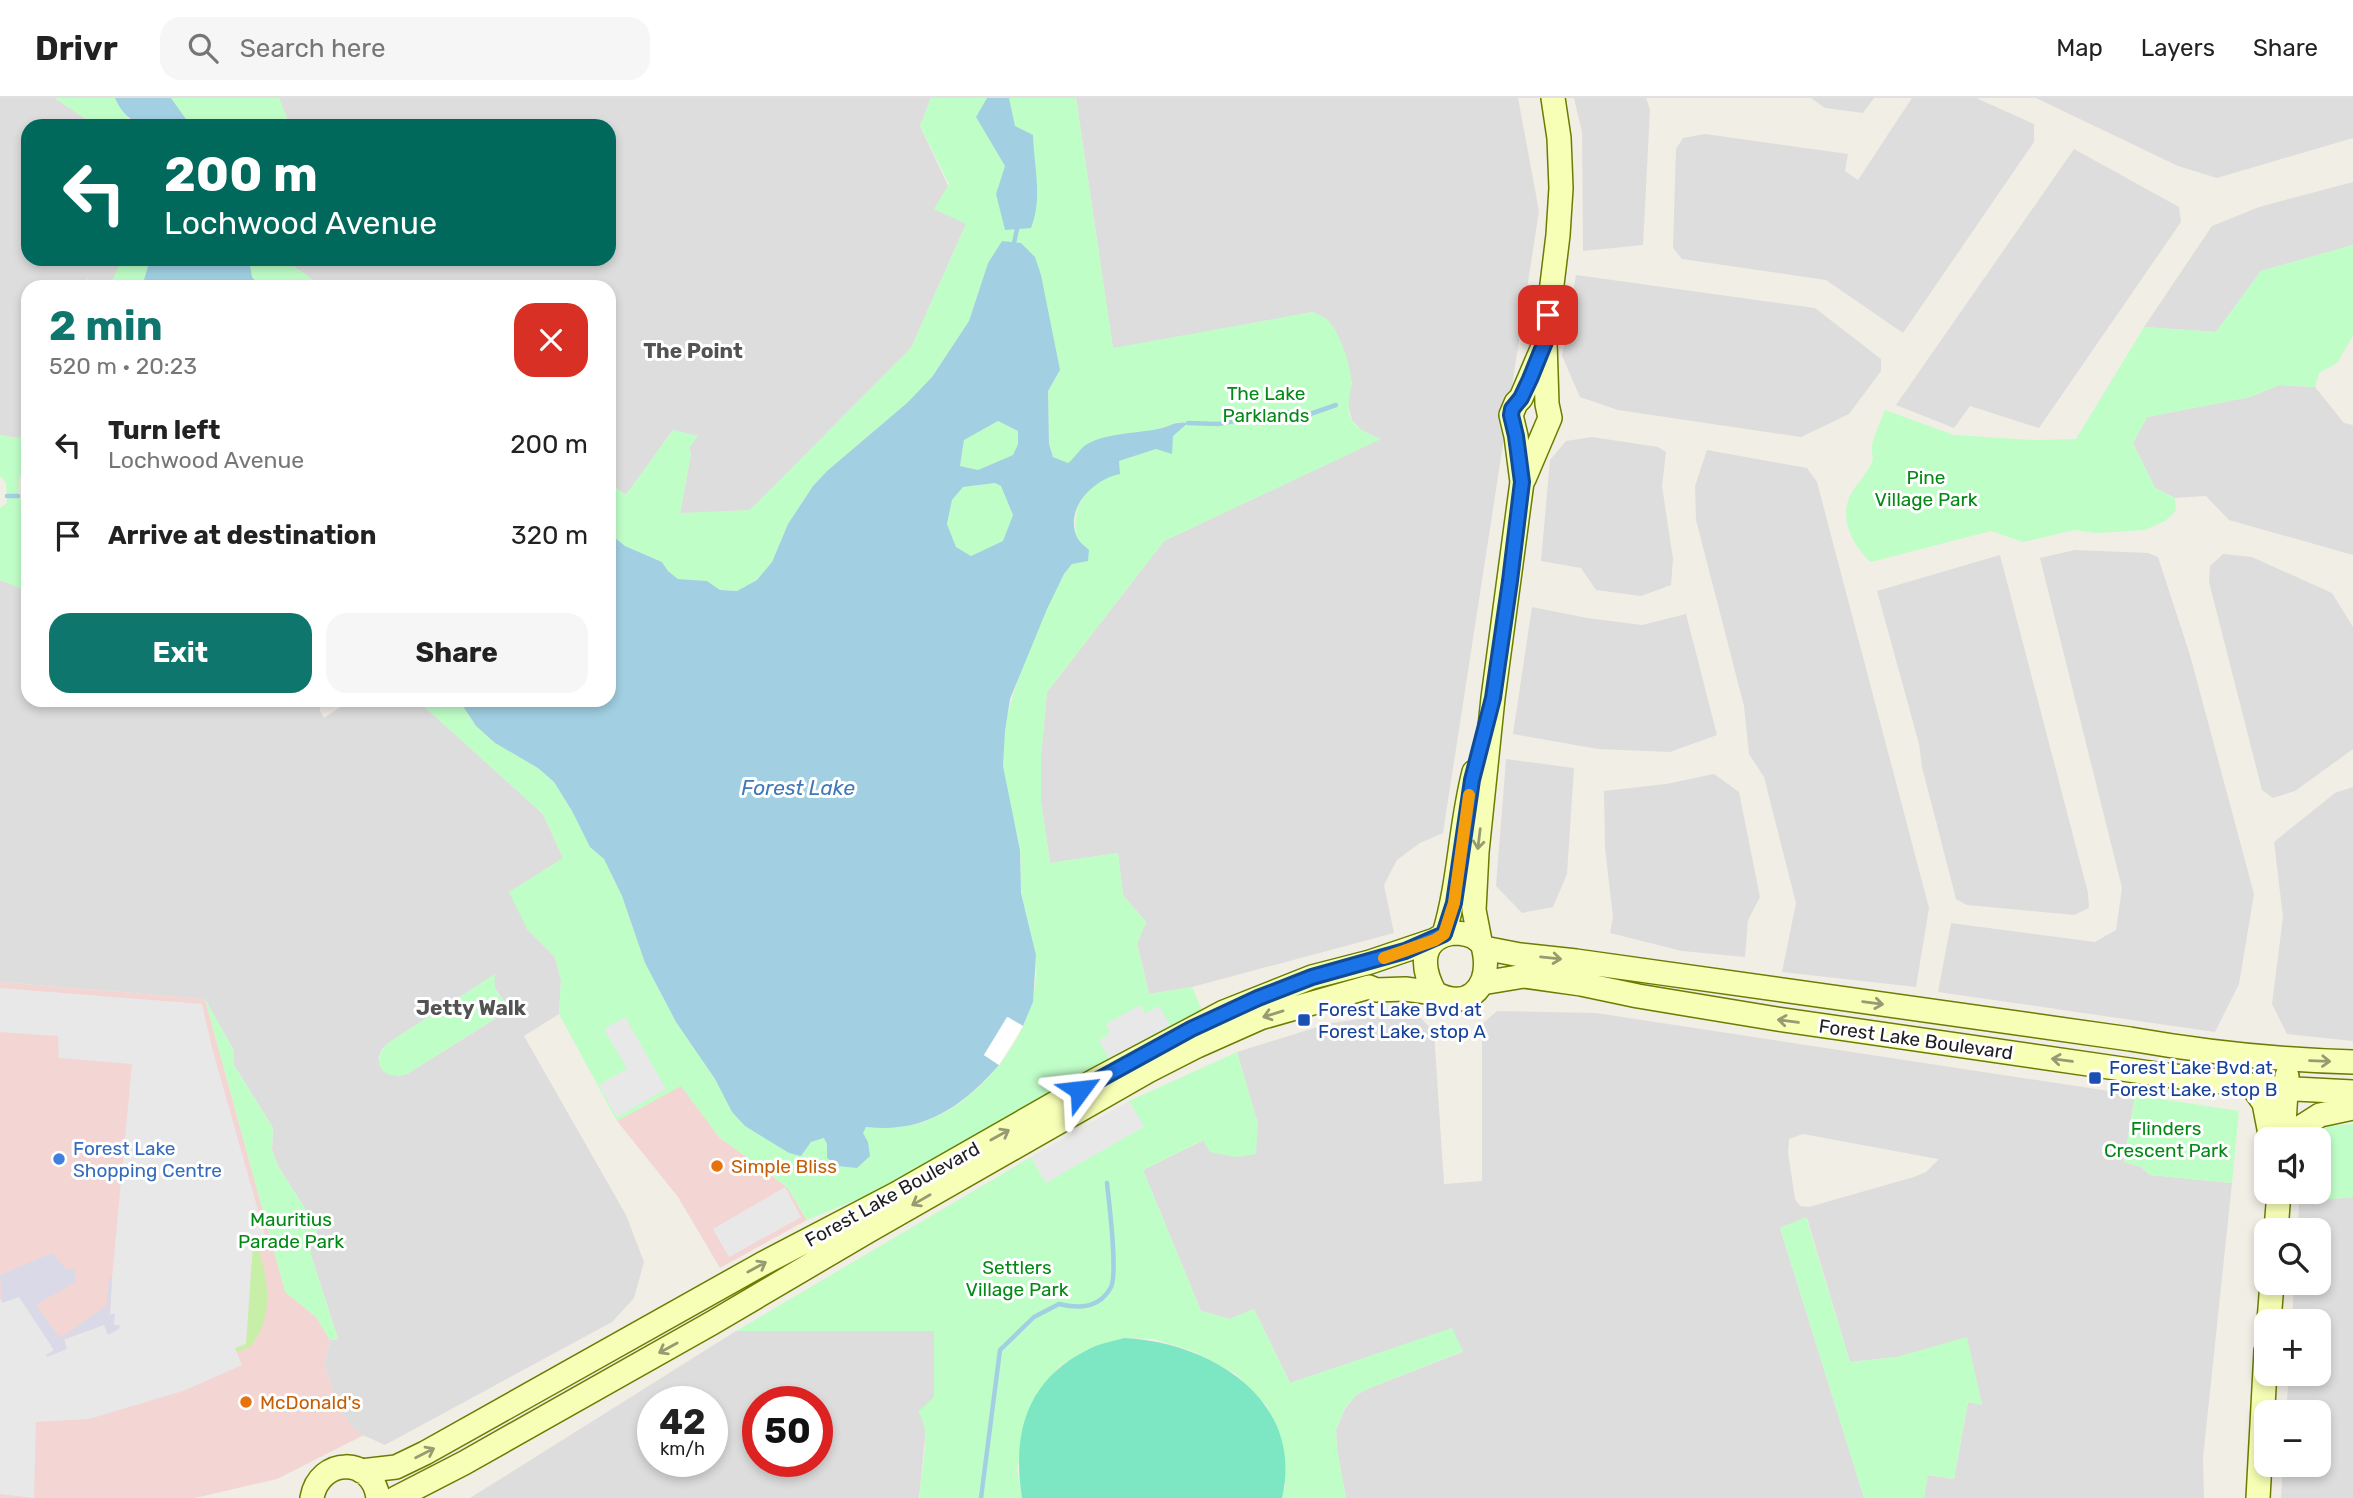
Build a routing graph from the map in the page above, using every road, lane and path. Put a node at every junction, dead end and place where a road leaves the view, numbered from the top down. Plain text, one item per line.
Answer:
1 (1553, 98) edge
2 (1545, 342) junction
3 (1521, 398) junction
4 (1546, 404) junction
5 (1515, 427) junction
6 (1543, 431) junction
7 (1522, 482) junction
8 (1493, 698) junction
9 (1439, 937) junction
10 (1482, 944) junction
11 (1482, 983) junction
12 (1435, 993) junction
13 (2288, 1060) junction
14 (2353, 1062) edge
15 (2251, 1085) junction
16 (2287, 1089) junction
17 (2353, 1092) edge
18 (2353, 1108) edge
19 (2274, 1127) edge
20 (2281, 1127) edge
21 (2301, 1127) edge
22 (714, 1307) junction
23 (2264, 1386) edge
24 (361, 1471) junction
25 (309, 1495) edge
26 (378, 1498) edge
27 (396, 1498) edge
28 (2258, 1498) edge

1 - 2 main road
2 - 3 main road
2 - 4 main road
3 - 4 main road
3 - 5 main road
4 - 6 main road
5 - 6 main road
5 - 7 main road
6 - 7 main road
7 - 8 main road
8 - 9 main road
8 -> 10 main road
9 - 10 main road
9 - 12 main road
22 -> 9 main road, Forest Lake Boulevard
10 - 11 main road
10 -> 13 main road, Forest Lake Boulevard
11 - 12 main road
15 -> 11 main road, Forest Lake Boulevard
12 -> 22 main road, Forest Lake Boulevard
13 -> 14 main road, Forest Lake Boulevard
13 - 16 main road
15 - 16 main road, Forest Lake Boulevard
15 - 19 main road
16 - 17 main road, Forest Lake Boulevard
16 - 20 main road
18 - 21 main road
24 -> 22 main road, Forest Lake Boulevard
22 -> 27 main road, Forest Lake Boulevard
23 - 28 main road
24 - 25 main road, Forest Lake Boulevard
24 - 26 main road

